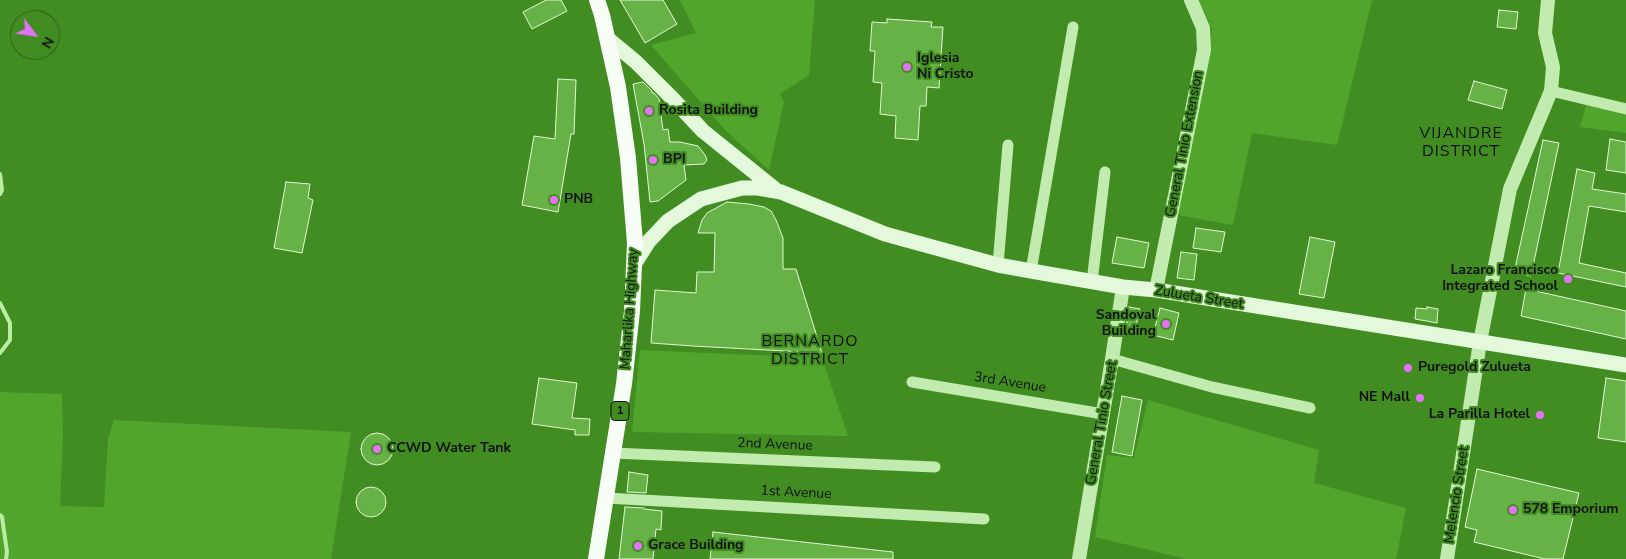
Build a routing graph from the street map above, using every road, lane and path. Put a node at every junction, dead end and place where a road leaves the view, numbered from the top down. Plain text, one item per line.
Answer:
1 (597, 0) edge
2 (1191, 0) edge
3 (1548, 0) edge
4 (1073, 27) dead end
5 (607, 38) junction
6 (1551, 92) junction
7 (1626, 109) edge
8 (1008, 145) dead end
9 (1105, 172) dead end
10 (781, 192) junction
11 (635, 263) junction
12 (998, 265) junction
13 (1031, 272) junction
14 (1092, 282) junction
15 (1123, 288) junction
16 (1156, 290) junction
17 (1480, 342) junction
18 (1112, 360) junction
19 (1626, 365) edge
20 (912, 382) dead end
21 (1310, 408) dead end
22 (1103, 414) junction
23 (613, 453) junction
24 (935, 467) dead end
25 (606, 498) junction
26 (984, 519) dead end
27 (596, 559) edge
28 (1079, 559) edge
29 (1447, 559) edge

1 - 5 main road, Maharlika Highway / 1
2 - 16 street, General Tinio Extension
3 - 6 street, Melencio Street
4 - 13 street
5 - 10 main road, Zulueta Street
5 - 11 main road, Maharlika Highway / 1
6 - 7 street
6 - 17 street, Melencio Street
8 - 12 street
9 - 14 street
10 - 11 main road, Zulueta Street
10 - 12 main road, Zulueta Street
11 - 23 main road, Maharlika Highway / 1
12 - 13 main road, Zulueta Street
13 - 14 main road, Zulueta Street
14 - 15 main road, Zulueta Street
15 - 16 main road, Zulueta Street
15 - 18 street, General Tinio Street
16 - 17 main road, Zulueta Street
17 - 19 main road, Zulueta Street
17 - 29 street, Melencio Street
18 - 21 street
18 - 22 street, General Tinio Street
20 - 22 street, 3rd Avenue
22 - 28 street, General Tinio Street
23 - 24 street, 2nd Avenue
23 - 25 main road, Maharlika Highway / 1
25 - 26 street, 1st Avenue
25 - 27 main road, Maharlika Highway / 1

